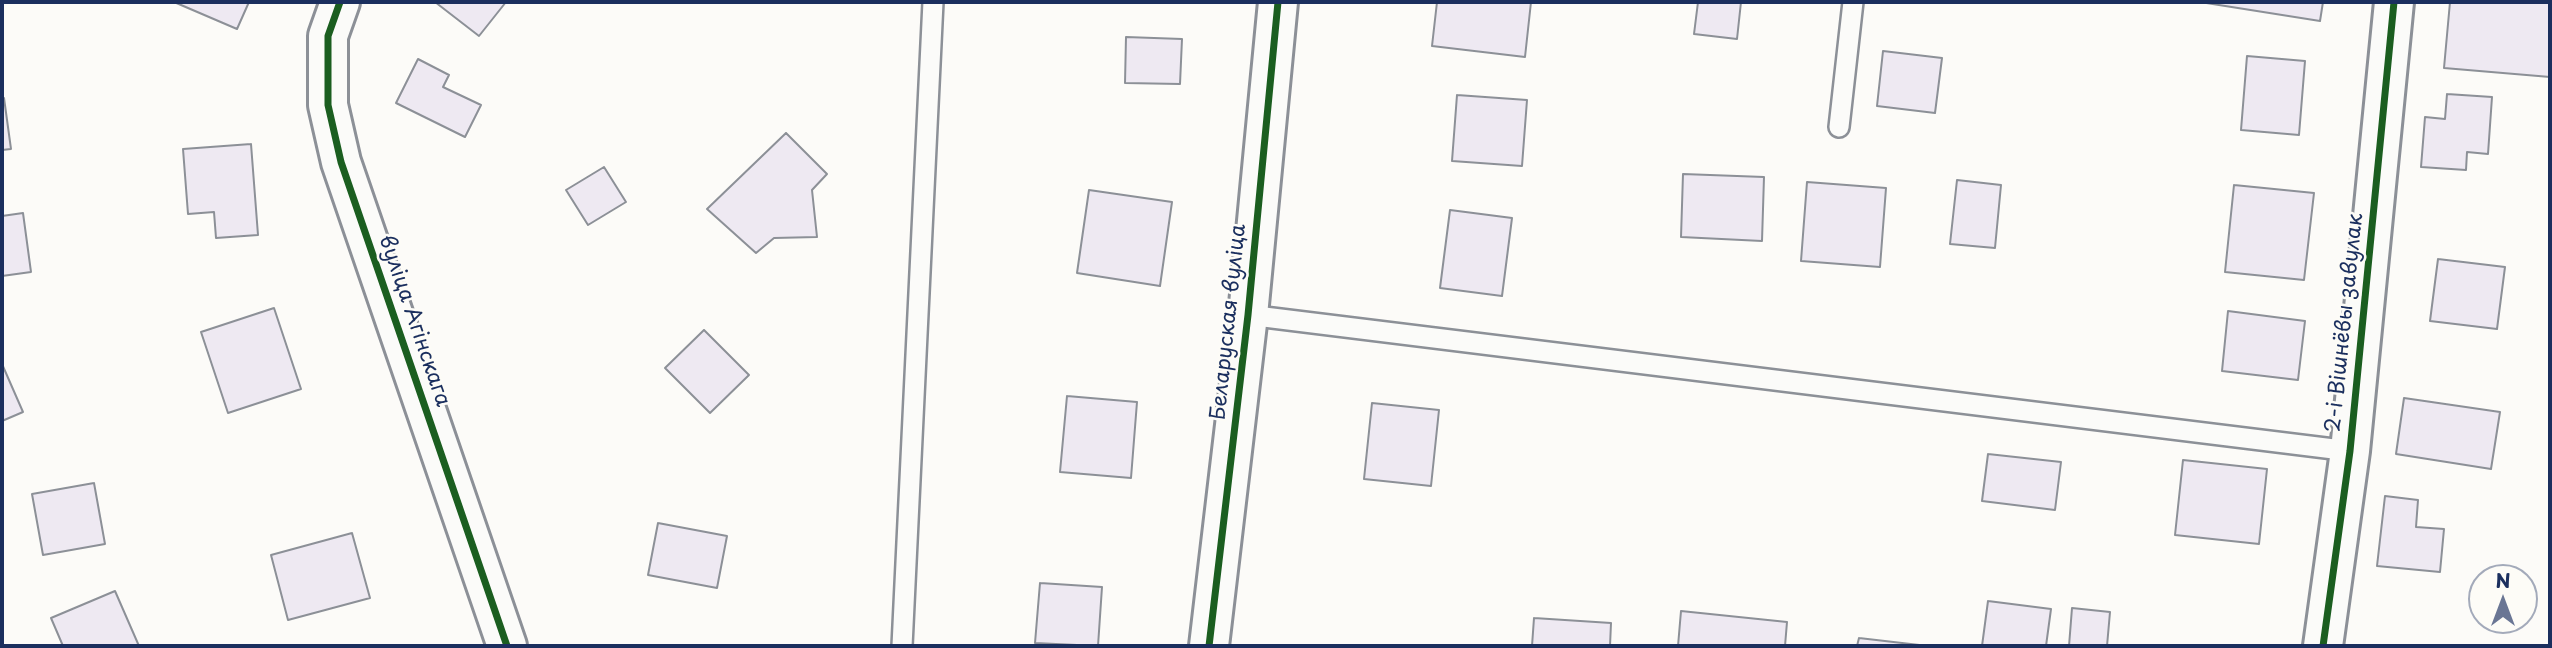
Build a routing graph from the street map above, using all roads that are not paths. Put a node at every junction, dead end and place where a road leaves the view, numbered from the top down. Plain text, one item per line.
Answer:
1 (340, 2) edge
2 (933, 2) edge
3 (1278, 2) edge
4 (1853, 2) edge
5 (2393, 2) edge
6 (1839, 127) dead end
7 (1248, 315) junction
8 (2350, 451) junction
9 (507, 646) edge
10 (902, 646) edge
11 (1209, 646) edge
12 (2323, 646) edge

1 - 9 street, вуліца Агінскага
2 - 10 lane
3 - 7 street, Беларуская вуліца
4 - 6 lane
5 - 8 street, 2-і Вішнёвы завулак
7 - 8 lane
7 - 11 street, Беларуская вуліца
8 - 12 street, 2-і Вішнёвы завулак

